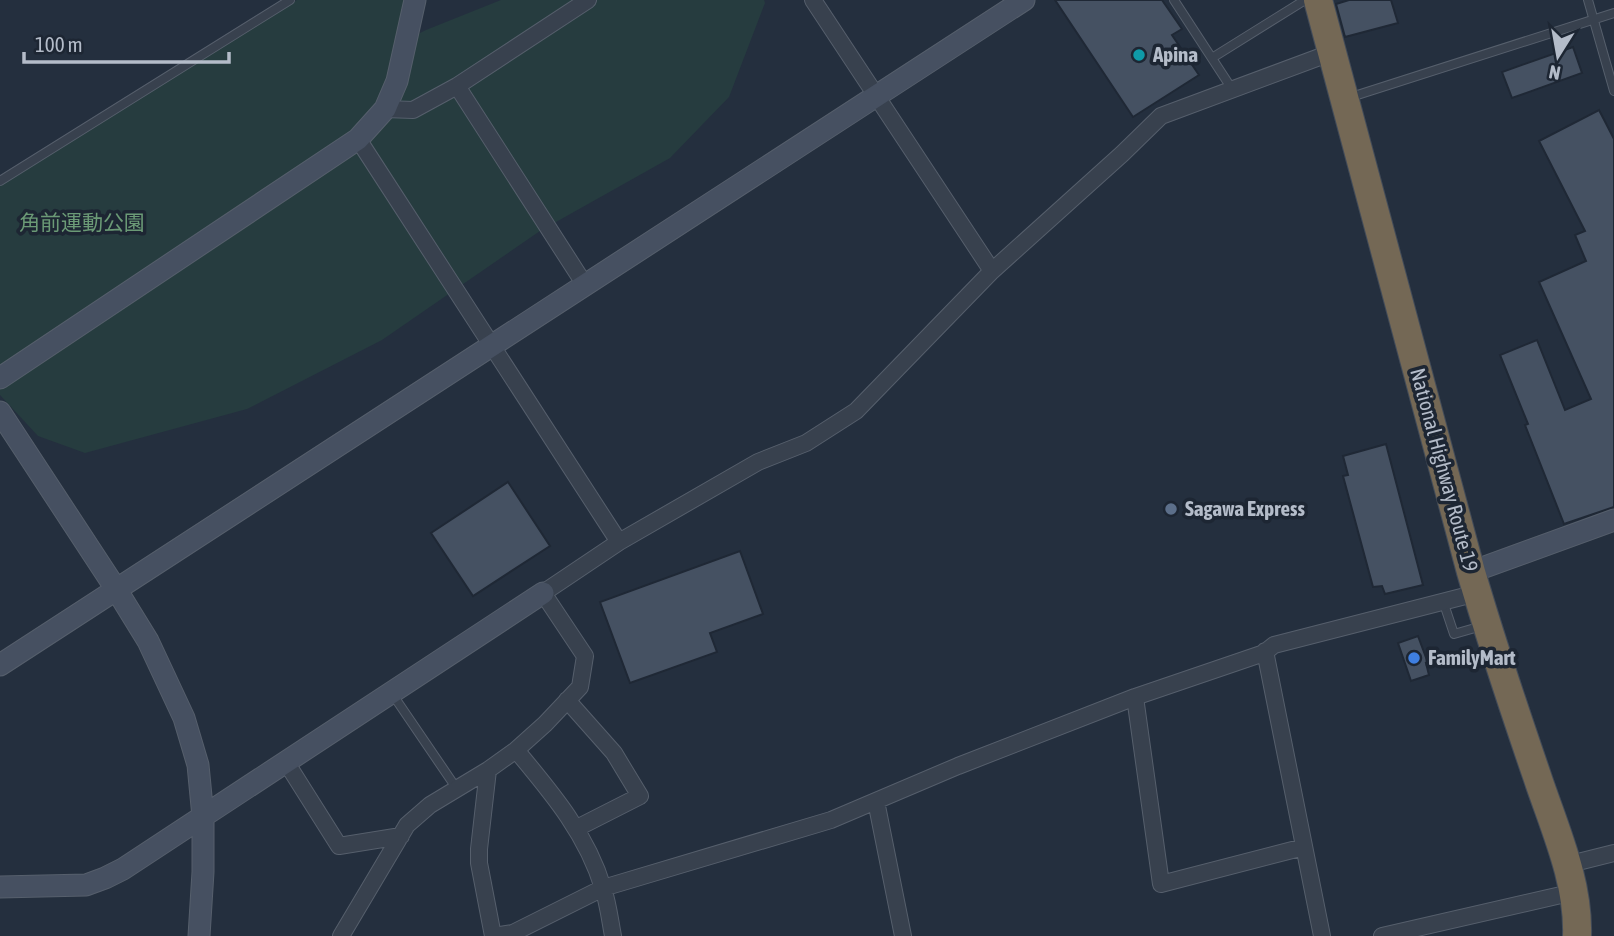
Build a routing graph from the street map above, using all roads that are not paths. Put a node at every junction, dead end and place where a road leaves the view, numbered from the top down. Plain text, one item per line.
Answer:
1 (290, 0) edge
2 (415, 0) edge
3 (588, 0) edge
4 (813, 0) edge
5 (1024, 0) edge
6 (1174, 0) edge
7 (1304, 0) edge
8 (1318, 0) edge
9 (1588, 0) edge
10 (1614, 13) edge
11 (1594, 19) junction
12 (1332, 51) junction
13 (1212, 58) junction
14 (457, 86) junction
15 (1232, 89) junction
16 (1614, 91) edge
17 (876, 96) junction
18 (1345, 99) junction
19 (385, 109) junction
20 (358, 139) junction
21 (0, 181) edge
22 (992, 271) junction
23 (585, 285) junction
24 (491, 345) junction
25 (0, 378) edge
26 (0, 412) edge
27 (1614, 520) edge
28 (619, 542) junction
29 (1474, 583) junction
30 (116, 589) junction
31 (543, 593) junction
32 (1443, 601) junction
33 (1486, 625) junction
34 (1265, 652) junction
35 (0, 664) edge
36 (392, 692) junction
37 (1135, 697) junction
38 (567, 700) junction
39 (516, 750) junction
40 (286, 762) junction
41 (488, 770) junction
42 (457, 789) junction
43 (876, 800) junction
44 (203, 817) junction
45 (577, 828) junction
46 (401, 836) junction
47 (1304, 847) junction
48 (1614, 853) edge
49 (1566, 864) junction
50 (0, 887) edge
51 (603, 888) junction
52 (1574, 892) junction
53 (199, 936) edge
54 (341, 936) edge
55 (494, 936) edge
56 (613, 936) edge
57 (903, 936) edge
58 (1322, 936) edge
59 (1382, 936) edge
60 (1577, 936) edge

1 - 21 lane
2 - 19 street
3 - 14 street
4 - 17 street
5 - 17 street
6 - 13 lane
7 - 13 lane
8 - 12 highway, National Highway Route 19
9 - 11 lane
10 - 11 lane
11 - 16 lane
11 - 18 lane
12 - 15 street
12 - 18 highway, National Highway Route 19
13 - 15 lane
14 - 19 street
14 - 23 street
15 - 22 street
17 - 22 street
17 - 23 street
18 - 29 highway, National Highway Route 19
19 - 20 street
20 - 24 street
20 - 25 street
22 - 28 street
23 - 24 street
24 - 28 street
24 - 30 street
26 - 30 street
27 - 29 street
28 - 31 street
29 - 32 street
29 - 33 highway, National Highway Route 19
30 - 35 street
30 - 44 street
31 - 36 street
31 - 38 street
32 - 33 lane
32 - 34 street
33 - 49 highway, National Highway Route 19
34 - 37 street
34 - 47 street
36 - 40 street
36 - 42 lane
37 - 43 street
37 - 47 street
38 - 39 street
38 - 45 street
39 - 41 street
39 - 45 street
40 - 44 street
40 - 46 street
41 - 42 street
41 - 55 street
42 - 46 street
43 - 51 street
43 - 57 street
44 - 50 street
44 - 53 street
45 - 51 street
46 - 54 street
47 - 58 street
48 - 49 street
49 - 52 highway, National Highway Route 19
51 - 55 street
51 - 56 street
52 - 59 street
52 - 60 highway, National Highway Route 19

